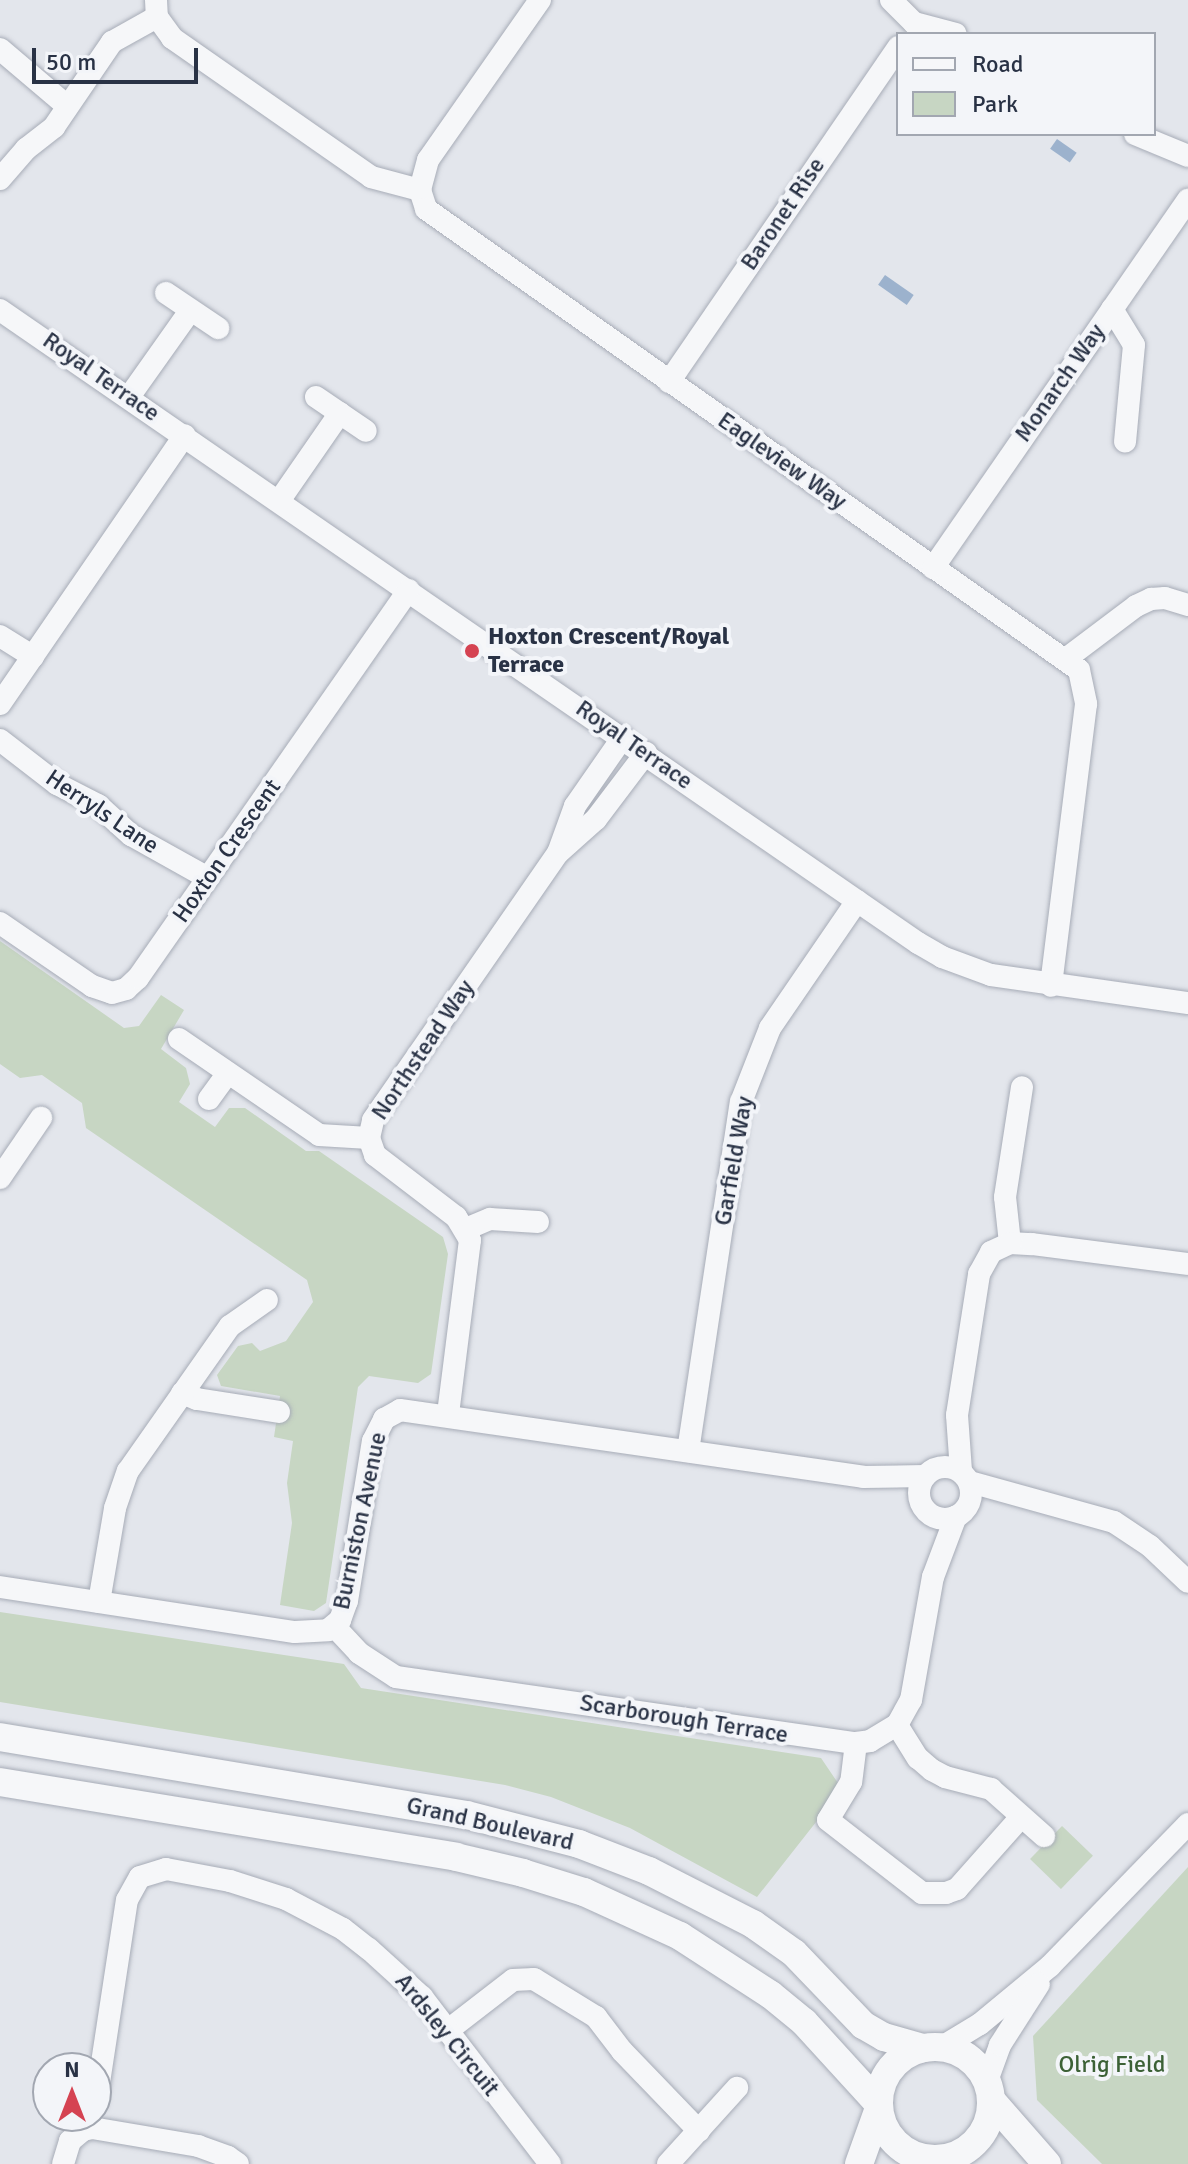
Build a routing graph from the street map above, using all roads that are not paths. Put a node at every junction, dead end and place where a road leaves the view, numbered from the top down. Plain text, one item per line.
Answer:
1 (540, 0) edge
2 (891, 0) edge
3 (156, 8) edge
4 (910, 29) edge
5 (938, 32) edge
6 (0, 49) edge
7 (896, 50) edge
8 (66, 105) junction
9 (1140, 136) edge
10 (1188, 156) edge
11 (0, 179) edge
12 (420, 190) junction
13 (1188, 200) edge
14 (166, 293) dead end
15 (1112, 309) junction
16 (0, 310) edge
17 (190, 311) junction
18 (218, 328) dead end
19 (669, 382) junction
20 (129, 397) junction
21 (316, 397) dead end
22 (340, 413) junction
23 (366, 431) dead end
24 (185, 435) junction
25 (1125, 442) dead end
26 (279, 501) junction
27 (933, 568) junction
28 (409, 590) junction
29 (1188, 605) edge
30 (0, 636) edge
31 (33, 657) junction
32 (1067, 658) junction
33 (0, 704) edge
34 (623, 737) junction
35 (0, 740) edge
36 (646, 753) junction
37 (558, 853) junction
38 (208, 878) junction
39 (857, 901) junction
40 (0, 923) edge
41 (1051, 986) junction
42 (1188, 1003) edge
43 (179, 1039) dead end
44 (228, 1073) junction
45 (1022, 1087) dead end
46 (209, 1099) dead end
47 (41, 1118) dead end
48 (369, 1138) junction
49 (0, 1178) edge
50 (538, 1222) dead end
51 (466, 1229) junction
52 (1010, 1243) junction
53 (1188, 1264) edge
54 (267, 1300) dead end
55 (182, 1393) junction
56 (279, 1412) dead end
57 (448, 1414) junction
58 (957, 1415) junction
59 (688, 1451) junction
60 (930, 1472) junction
61 (863, 1477) junction
62 (964, 1493) junction
63 (925, 1506) junction
64 (933, 1577) junction
65 (1188, 1582) edge
66 (0, 1587) edge
67 (99, 1602) junction
68 (334, 1626) junction
69 (897, 1725) junction
70 (0, 1737) edge
71 (856, 1743) junction
72 (0, 1782) edge
73 (1021, 1817) junction
74 (1188, 1824) edge
75 (1044, 1836) dead end
76 (1050, 1966) junction
77 (447, 2031) junction
78 (933, 2048) junction
79 (104, 2052) edge
80 (737, 2088) dead end
81 (989, 2091) junction
82 (878, 2107) junction
83 (112, 2126) edge
84 (699, 2131) junction
85 (81, 2132) edge
86 (951, 2160) edge
87 (228, 2162) edge
88 (63, 2164) edge
89 (550, 2164) edge
90 (668, 2164) edge
91 (859, 2164) edge
92 (1047, 2164) edge

1 - 12 street
2 - 4 street
3 - 8 street
3 - 12 street
4 - 5 street
6 - 8 street
7 - 19 street, Baronet Rise
8 - 11 street
9 - 10 street
12 - 19 street, Eagleview Way
13 - 15 street, Monarch Way
14 - 17 street
15 - 25 street
15 - 27 street, Monarch Way
16 - 20 street, Royal Terrace
17 - 18 street
17 - 20 street
19 - 27 street, Eagleview Way
20 - 24 street, Royal Terrace
21 - 22 street
22 - 23 street
22 - 26 street
24 - 26 street, Royal Terrace
24 - 31 street
26 - 28 street, Royal Terrace
27 - 32 street, Eagleview Way
28 - 34 street, Royal Terrace
28 - 38 street, Hoxton Crescent
29 - 32 street
30 - 31 street
31 - 33 street
32 - 41 street, Eagleview Way
34 - 36 street, Royal Terrace
34 - 37 street, Northstead Way
35 - 38 street, Herryls Lane
36 - 37 street, Northstead Way
36 - 39 street, Royal Terrace
37 - 48 street, Northstead Way
38 - 40 street, Hoxton Crescent
39 - 41 street, Royal Terrace
39 - 59 street, Garfield Way
41 - 42 street, Royal Terrace
43 - 44 street
44 - 46 street
44 - 48 street
45 - 52 street
47 - 49 street
48 - 51 street, Northstead Way
50 - 51 street
51 - 57 street
52 - 53 street
52 - 58 street
54 - 55 street
55 - 56 street
55 - 67 street
57 - 59 street, Burniston Avenue
57 - 68 street, Burniston Avenue
58 - 60 street
58 - 62 street
59 - 61 street, Burniston Avenue
60 - 61 street, Burniston Avenue
60 - 62 street, Burniston Avenue
60 - 63 street
61 - 63 street, Burniston Avenue
62 - 63 street, Burniston Avenue
62 - 64 street
62 - 65 street
63 - 64 street
64 - 69 street
66 - 67 street, Burniston Avenue
67 - 68 street, Burniston Avenue
68 - 71 street, Scarborough Terrace
69 - 71 street
69 - 73 street
70 - 78 street, Grand Boulevard
71 - 73 street
72 - 82 street, Grand Boulevard
73 - 75 street
74 - 76 street
76 - 78 street
76 - 81 street
77 - 79 street, Ardsley Circuit
77 - 84 street
77 - 89 street, Ardsley Circuit
78 - 81 street
78 - 82 street
80 - 84 street
81 - 86 street
81 - 92 street
82 - 86 street
82 - 91 street
83 - 87 street
84 - 90 street
85 - 88 street

